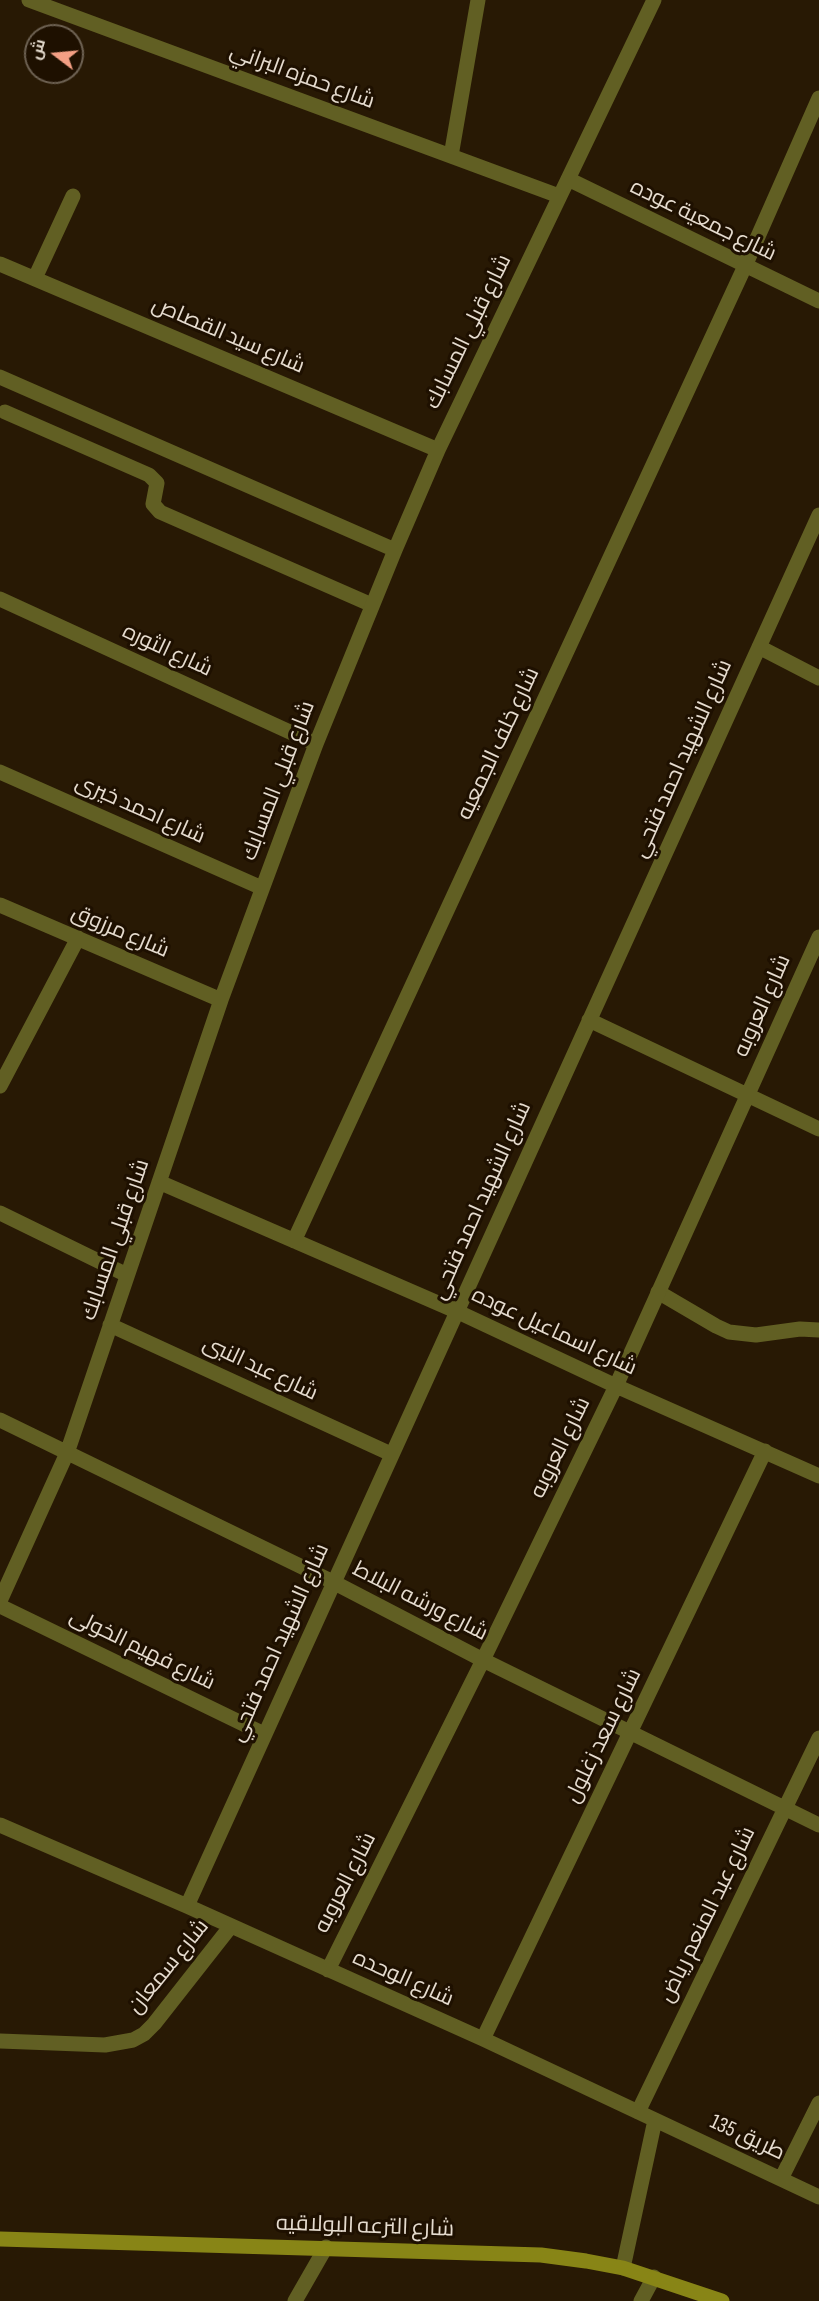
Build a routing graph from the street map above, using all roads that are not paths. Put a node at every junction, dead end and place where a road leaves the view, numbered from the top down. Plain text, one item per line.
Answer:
1 (31, 0) edge
2 (478, 0) edge
3 (654, 0) edge
4 (819, 98) edge
5 (451, 156) junction
6 (568, 179) junction
7 (73, 196) dead end
8 (559, 196) junction
9 (0, 264) edge
10 (744, 266) junction
11 (35, 278) junction
12 (819, 301) edge
13 (0, 377) edge
14 (5, 412) dead end
15 (438, 450) junction
16 (819, 515) edge
17 (395, 550) junction
18 (0, 599) edge
19 (372, 605) junction
20 (759, 647) junction
21 (819, 678) edge
22 (316, 744) junction
23 (0, 772) edge
24 (262, 888) junction
25 (0, 905) edge
26 (819, 937) edge
27 (78, 938) junction
28 (221, 1000) junction
29 (589, 1020) junction
30 (0, 1086) edge
31 (747, 1095) junction
32 (819, 1129) edge
33 (159, 1182) junction
34 (0, 1213) edge
35 (294, 1241) junction
36 (127, 1275) junction
37 (658, 1292) junction
38 (456, 1311) junction
39 (110, 1325) junction
40 (819, 1330) edge
41 (616, 1386) junction
42 (0, 1420) edge
43 (765, 1451) junction
44 (67, 1453) junction
45 (391, 1454) junction
46 (819, 1476) edge
47 (333, 1582) junction
48 (0, 1601) edge
49 (0, 1606) edge
50 (483, 1659) junction
51 (631, 1732) junction
52 (264, 1734) junction
53 (819, 1738) edge
54 (785, 1808) junction
55 (0, 1825) edge
56 (819, 1825) edge
57 (187, 1906) junction
58 (231, 1926) junction
59 (328, 1970) junction
60 (483, 2039) junction
61 (0, 2041) edge
62 (819, 2103) edge
63 (638, 2112) junction
64 (655, 2120) junction
65 (781, 2179) junction
66 (819, 2197) edge
67 (0, 2239) edge
68 (326, 2247) junction
69 (623, 2268) junction
70 (654, 2277) junction
71 (295, 2301) edge
72 (641, 2301) edge
73 (722, 2301) edge

1 - 5 street, شارع حمزه البراني
2 - 5 street
3 - 6 street, شارع قبلي المسابك
4 - 10 street, شارع خلف الجمعيه
5 - 8 street, شارع حمزه البراني
6 - 8 street, شارع قبلي المسابك
6 - 10 street, شارع جمعية عوده
7 - 11 street
8 - 15 street, شارع قبلي المسابك
9 - 11 street, شارع سيد القصاص
10 - 12 street, شارع جمعية عوده
10 - 35 street, شارع خلف الجمعيه
11 - 15 street, شارع سيد القصاص
13 - 17 street
14 - 19 street
15 - 17 street, شارع قبلي المسابك
16 - 20 street, شارع الشهيد احمد فتحي
17 - 19 street, شارع قبلي المسابك
18 - 22 street, شارع الثوره
19 - 22 street, شارع قبلي المسابك
20 - 21 street
20 - 29 street, شارع الشهيد احمد فتحي
22 - 24 street, شارع قبلي المسابك
23 - 24 street, شارع احمد خيرى
24 - 28 street, شارع قبلي المسابك
25 - 27 street, شارع مرزوق
26 - 31 street, شارع العروبه
27 - 28 street, شارع مرزوق
27 - 30 street
28 - 33 street, شارع قبلي المسابك
29 - 31 street
29 - 38 street, شارع الشهيد احمد فتحي
31 - 32 street
31 - 37 street, شارع العروبه
33 - 35 street, شارع اسماعيل عوده
33 - 36 street, شارع قبلي المسابك
34 - 36 street
35 - 38 street, شارع اسماعيل عوده
36 - 39 street, شارع قبلي المسابك
37 - 40 street
37 - 41 street, شارع العروبه
38 - 41 street, شارع اسماعيل عوده
38 - 45 street, شارع الشهيد احمد فتحي
39 - 44 street, شارع قبلي المسابك
39 - 45 street, شارع عبد النبى
41 - 43 street, شارع اسماعيل عوده
41 - 50 street, شارع العروبه
42 - 44 street, شارع ورشه البلاط
43 - 46 street, شارع اسماعيل عوده
43 - 51 street, شارع سعد زغلول
44 - 47 street, شارع ورشه البلاط
44 - 48 street, شارع قبلي المسابك
45 - 47 street, شارع الشهيد احمد فتحي
47 - 50 street, شارع ورشه البلاط
47 - 52 street, شارع الشهيد احمد فتحي
49 - 52 street, شارع فهيم الخولى
50 - 51 street, شارع ورشه البلاط
50 - 59 street, شارع العروبه
51 - 54 street, شارع ورشه البلاط
51 - 60 street, شارع سعد زغلول
52 - 57 street, شارع الشهيد احمد فتحي
53 - 54 street, شارع عبد المنعم رياض
54 - 56 street, شارع ورشه البلاط
54 - 63 street, شارع عبد المنعم رياض
55 - 57 street, شارع الوحده
57 - 58 street, شارع الوحده
58 - 59 street, شارع الوحده
58 - 61 street, شارع سمعان
59 - 60 street, شارع الوحده
60 - 63 street, شارع الوحده
62 - 65 street
63 - 64 street, شارع الوحده
64 - 65 street, طريق 135
64 - 69 street
65 - 66 street, طريق 135
67 - 68 street, شارع الترعه البولاقيه
68 - 69 street, شارع الترعه البولاقيه
68 - 71 street
69 - 70 street, شارع الترعه البولاقيه
70 - 72 street
70 - 73 street, شارع الترعه البولاقيه

